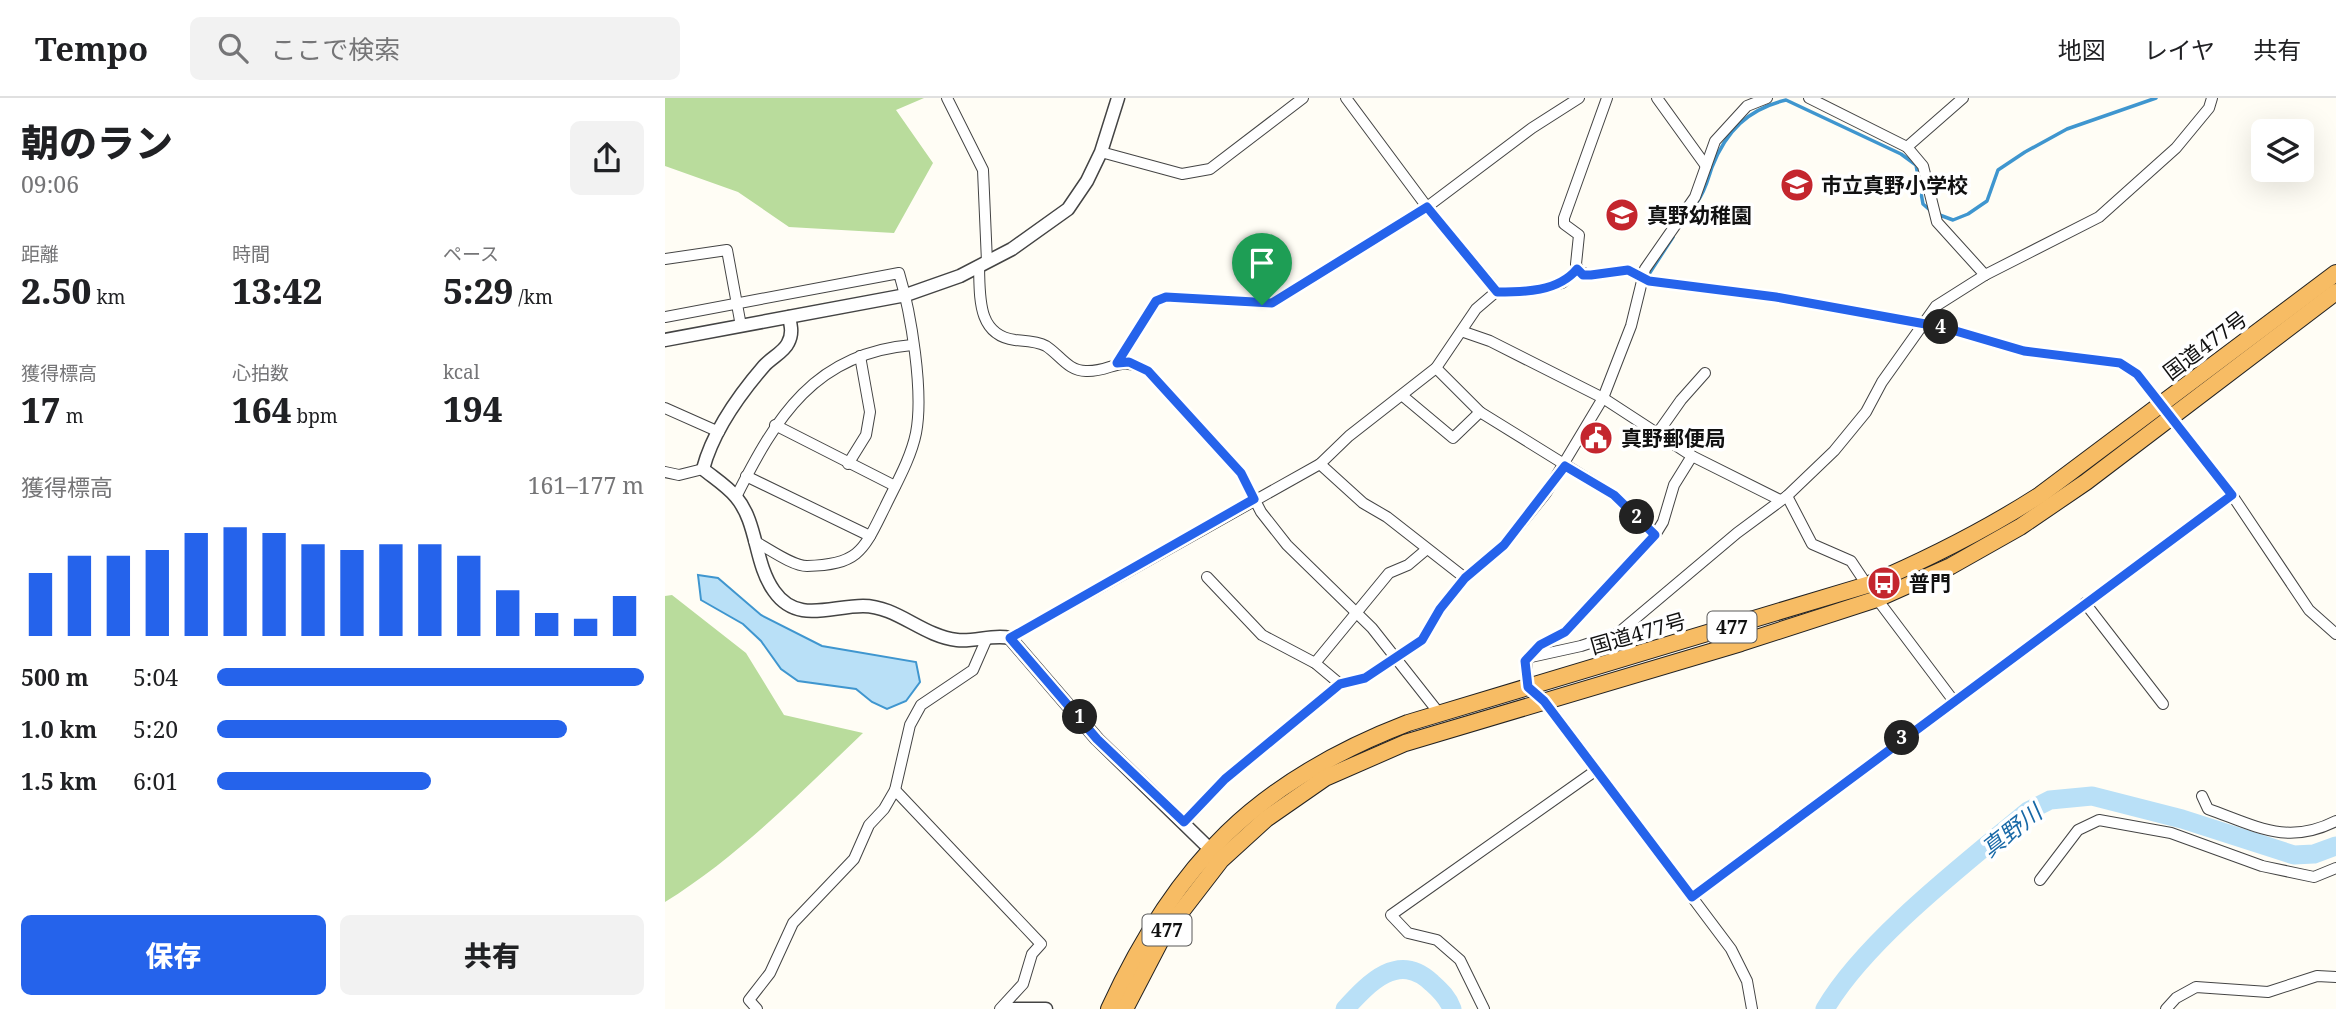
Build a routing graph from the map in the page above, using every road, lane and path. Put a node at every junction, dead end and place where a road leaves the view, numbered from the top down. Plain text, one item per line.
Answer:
1 (947, 98) edge
2 (1118, 98) edge
3 (1303, 98) edge
4 (1346, 98) edge
5 (1579, 98) edge
6 (1607, 98) edge
7 (1657, 98) edge
8 (1767, 98) edge
9 (1808, 98) edge
10 (1963, 98) edge
11 (2212, 98) edge
12 (1907, 147) junction
13 (1101, 152) junction
14 (1706, 166) junction
15 (1427, 207) junction
16 (665, 259) edge
17 (983, 265) junction
18 (1577, 269) junction
19 (2336, 273) edge
20 (1985, 275) junction
21 (1643, 276) junction
22 (1497, 292) junction
23 (2336, 292) edge
24 (906, 295) junction
25 (739, 304) junction
26 (665, 317) edge
27 (789, 317) junction
28 (1922, 325) junction
29 (741, 326) junction
30 (1464, 332) junction
31 (665, 340) edge
32 (912, 345) junction
33 (860, 356) junction
34 (1117, 363) junction
35 (1436, 369) junction
36 (1705, 373) dead end
37 (1404, 397) junction
38 (1603, 398) junction
39 (665, 408) edge
40 (2166, 411) junction
41 (1481, 412) junction
42 (775, 425) junction
43 (719, 432) junction
44 (1657, 434) junction
45 (1692, 457) junction
46 (848, 464) junction
47 (1320, 464) junction
48 (1565, 466) junction
49 (703, 469) junction
50 (665, 472) edge
51 (746, 476) junction
52 (895, 486) junction
53 (2232, 495) junction
54 (736, 497) junction
55 (1784, 498) junction
56 (1254, 499) junction
57 (1655, 535) junction
58 (870, 536) junction
59 (754, 541) junction
60 (1427, 549) junction
61 (1207, 577) dead end
62 (1465, 578) junction
63 (1872, 592) junction
64 (2085, 603) junction
65 (1358, 613) junction
66 (2336, 634) edge
67 (987, 638) junction
68 (1010, 638) junction
69 (1395, 655) junction
70 (1531, 657) junction
71 (1315, 663) junction
72 (1340, 684) junction
73 (1528, 687) junction
74 (1953, 700) junction
75 (1544, 701) junction
76 (2163, 704) dead end
77 (1439, 713) junction
78 (1595, 771) junction
79 (895, 790) junction
80 (2202, 796) dead end
81 (2336, 821) edge
82 (1184, 822) junction
83 (1215, 854) junction
84 (2336, 868) edge
85 (2040, 880) dead end
86 (1692, 897) junction
87 (2336, 977) edge
88 (749, 1000) junction
89 (739, 1009) edge
90 (757, 1009) edge
91 (1000, 1009) edge
92 (1010, 1009) edge
93 (1046, 1009) edge
94 (1109, 1009) edge
95 (1125, 1009) edge
96 (1484, 1009) edge
97 (1752, 1009) edge
98 (2166, 1009) edge

1 - 17 street
2 - 13 street
3 - 13 street
4 - 15 street
5 - 15 street
6 - 18 street
7 - 14 street
8 - 14 street
9 - 12 street
10 - 12 street
11 - 20 street
12 - 20 street
13 - 17 street
14 - 21 street
15 - 22 street
15 - 34 street
16 - 25 street
17 - 24 street
17 - 34 street
18 - 21 street
18 - 22 street
19 - 40 highway, 国道477号 / 477
20 - 28 street
21 - 28 street
21 - 38 street
22 - 30 street
23 - 40 highway, 国道477号 / 477
24 - 25 street
24 - 27 street
24 - 32 street
25 - 26 street
25 - 29 street
27 - 29 street
27 - 43 street
28 - 40 street
28 - 55 street
29 - 31 street
30 - 35 street
30 - 38 street
32 - 33 street
32 - 52 street
33 - 42 street
33 - 46 street
34 - 56 street
35 - 37 street
35 - 41 street
36 - 44 street
37 - 41 street
37 - 47 street
38 - 44 street
38 - 48 street
39 - 43 street
40 - 53 street
40 - 63 highway, 国道477号 / 477
41 - 48 street
42 - 46 street
42 - 51 street
43 - 49 street
44 - 45 street
45 - 55 street
45 - 57 street
46 - 52 street
47 - 56 street
47 - 60 street
48 - 57 street
48 - 62 street
49 - 50 street
49 - 54 street
51 - 54 street
51 - 58 street
52 - 58 street
53 - 64 street
53 - 66 street
54 - 59 street
55 - 63 street
55 - 70 street
56 - 65 street
56 - 68 street
57 - 70 street
58 - 59 street
59 - 67 street
60 - 62 street
60 - 65 street
61 - 71 street
62 - 69 street
63 - 73 highway, 国道477号 / 477
63 - 74 street
63 - 75 highway, 国道477号 / 477
64 - 74 street
64 - 76 street
65 - 69 street
65 - 71 street
67 - 68 street
67 - 79 street
68 - 82 street
69 - 72 street
69 - 77 street
70 - 73 street
71 - 72 street
72 - 82 street
73 - 75 street
73 - 77 highway, 国道477号 / 477
74 - 86 street
75 - 78 street
75 - 83 highway, 国道477号 / 477
77 - 83 highway, 国道477号 / 477
78 - 86 street
78 - 96 street
79 - 88 street
79 - 91 street
80 - 81 street
82 - 83 street
83 - 94 highway, 国道477号 / 477
83 - 95 highway, 国道477号 / 477
84 - 85 street
86 - 97 street
87 - 98 street
88 - 89 street
88 - 90 street
92 - 93 street

